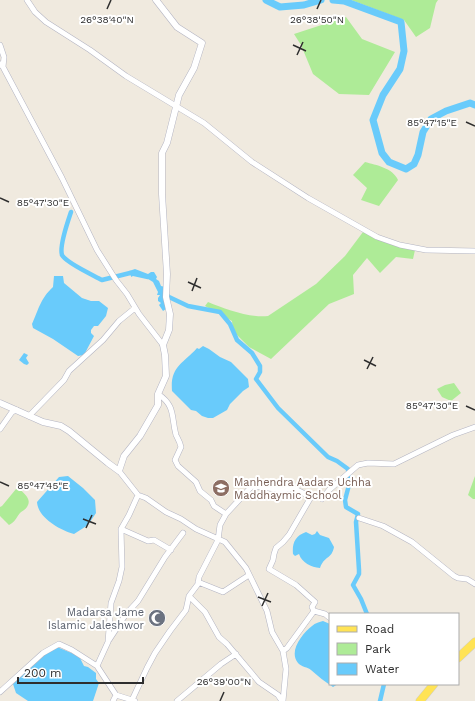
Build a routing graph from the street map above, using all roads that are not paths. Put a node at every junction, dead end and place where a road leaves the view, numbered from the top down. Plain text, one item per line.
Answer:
1 (26, 0) edge
2 (156, 0) edge
3 (0, 45) edge
4 (2, 66) edge
5 (177, 106) junction
6 (475, 251) edge
7 (135, 308) junction
8 (163, 345) junction
9 (158, 394) junction
10 (0, 403) edge
11 (17, 410) junction
12 (29, 416) junction
13 (475, 427) edge
14 (0, 429) edge
15 (119, 471) junction
16 (138, 495) junction
17 (322, 499) dead end
18 (226, 514) junction
19 (359, 518) dead end
20 (121, 529) junction
21 (183, 533) dead end
22 (218, 540) junction
23 (171, 550) junction
24 (249, 575) junction
25 (198, 582) junction
26 (475, 584) edge
27 (189, 596) junction
28 (314, 611) junction
29 (329, 617) edge
30 (108, 642) junction
31 (475, 642) edge
32 (283, 650) junction
33 (236, 654) junction
34 (459, 657) edge
35 (97, 666) junction
36 (433, 685) edge
37 (0, 692) edge
38 (116, 695) junction
39 (133, 700) edge
40 (113, 701) edge
41 (177, 701) edge
42 (282, 701) edge
43 (420, 701) edge

1 - 5 street
2 - 5 street
3 - 4 street
4 - 7 street
5 - 6 street
5 - 8 street
7 - 8 street
7 - 12 street
8 - 9 street
9 - 15 street
9 - 18 street
10 - 11 street
11 - 12 street
11 - 14 street
12 - 15 street
13 - 17 street
15 - 16 street
16 - 20 street
16 - 22 street
18 - 22 street
18 - 28 street
19 - 26 street
20 - 23 street
20 - 30 street
21 - 23 street
22 - 24 street
22 - 25 street
23 - 30 street
24 - 25 street
24 - 32 street
25 - 27 street
27 - 33 street
27 - 39 street
28 - 29 street
28 - 32 street
30 - 35 street
31 - 34 main road
32 - 42 street
33 - 41 street
33 - 42 street
35 - 37 street
35 - 38 street
36 - 43 main road
38 - 39 street
38 - 40 street

